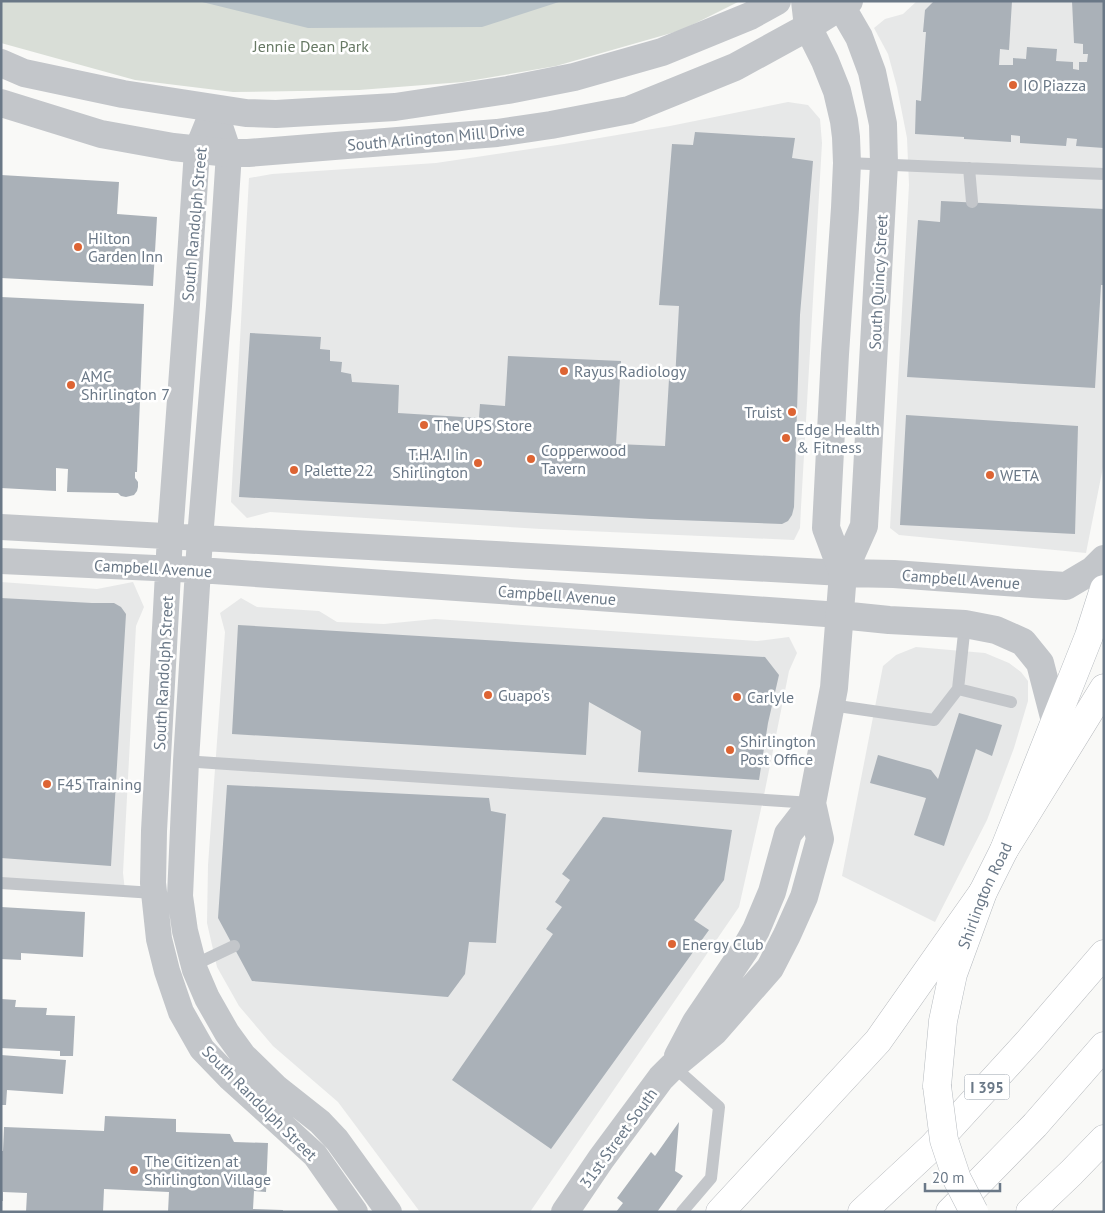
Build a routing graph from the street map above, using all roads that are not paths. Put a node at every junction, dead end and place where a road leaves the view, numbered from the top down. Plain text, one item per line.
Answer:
1 (777, 1) edge
2 (840, 3) edge
3 (807, 14) edge
4 (1, 63) edge
5 (1, 103) edge
6 (214, 108) junction
7 (197, 150) junction
8 (229, 153) junction
9 (847, 163) junction
10 (884, 164) junction
11 (969, 168) junction
12 (1104, 174) edge
13 (972, 202) dead end
14 (1, 527) edge
15 (170, 536) junction
16 (200, 538) junction
17 (1104, 559) edge
18 (1, 560) edge
19 (168, 569) junction
20 (199, 570) junction
21 (843, 573) junction
22 (1104, 589) edge
23 (840, 615) junction
24 (966, 624) junction
25 (1104, 688) edge
26 (958, 689) junction
27 (1010, 702) dead end
28 (831, 705) junction
29 (1055, 721) junction
30 (158, 760) junction
31 (186, 761) junction
32 (812, 803) junction
33 (1004, 850) junction
34 (1, 884) edge
35 (984, 892) junction
36 (154, 893) junction
37 (234, 946) dead end
38 (1104, 954) edge
39 (194, 964) junction
40 (1104, 1046) edge
41 (674, 1066) junction
42 (1104, 1138) edge
43 (355, 1212) edge
44 (389, 1212) edge
45 (565, 1212) edge
46 (682, 1212) edge
47 (720, 1212) edge
48 (862, 1212) edge
49 (950, 1212) edge
50 (974, 1212) edge
51 (1030, 1212) edge

1 - 6 street, South Arlington Mill Drive
2 - 3 street, South Arlington Mill Drive
2 - 10 street, South Quincy Street
3 - 8 street, South Arlington Mill Drive
3 - 9 street, South Quincy Street
4 - 6 street, South Arlington Mill Drive
5 - 7 street, South Arlington Mill Drive
6 - 7 street, South Randolph Street
6 - 8 street, South Randolph Street
7 - 8 street, South Arlington Mill Drive
7 - 15 street, South Randolph Street
8 - 16 street, South Randolph Street
9 - 10 lane
9 - 21 street, South Quincy Street
10 - 11 lane
10 - 21 street, South Quincy Street
11 - 12 lane
11 - 13 lane
14 - 15 street, Campbell Avenue
15 - 16 street, Campbell Avenue
15 - 19 street, South Randolph Street
16 - 20 street, South Randolph Street
16 - 21 street, Campbell Avenue
17 - 21 street, Campbell Avenue
18 - 19 street, Campbell Avenue
19 - 20 street, Campbell Avenue
19 - 30 street, South Randolph Street
20 - 23 street, Campbell Avenue
20 - 31 street, South Randolph Street
21 - 23 street, South Quincy Street
22 - 29 main road, Shirlington Road
23 - 24 street, Campbell Avenue
23 - 28 street, South Quincy Street
24 - 26 lane
24 - 29 street, Campbell Avenue
25 - 33 main road
26 - 27 lane
26 - 28 lane
28 - 32 street, South Quincy Street
29 - 33 main road, Shirlington Road
30 - 31 lane
30 - 36 street, South Randolph Street
31 - 32 lane
31 - 39 street, South Randolph Street
32 - 41 street, 31st Street South
33 - 35 main road, Shirlington Road
34 - 36 lane
35 - 47 main road
35 - 50 main road, Shirlington Road, bridge
36 - 43 street, South Randolph Street
37 - 39 lane
38 - 48 main road, I 395
39 - 44 street, South Randolph Street
40 - 49 main road
41 - 45 street, 31st Street South
41 - 46 lane
42 - 51 main road

